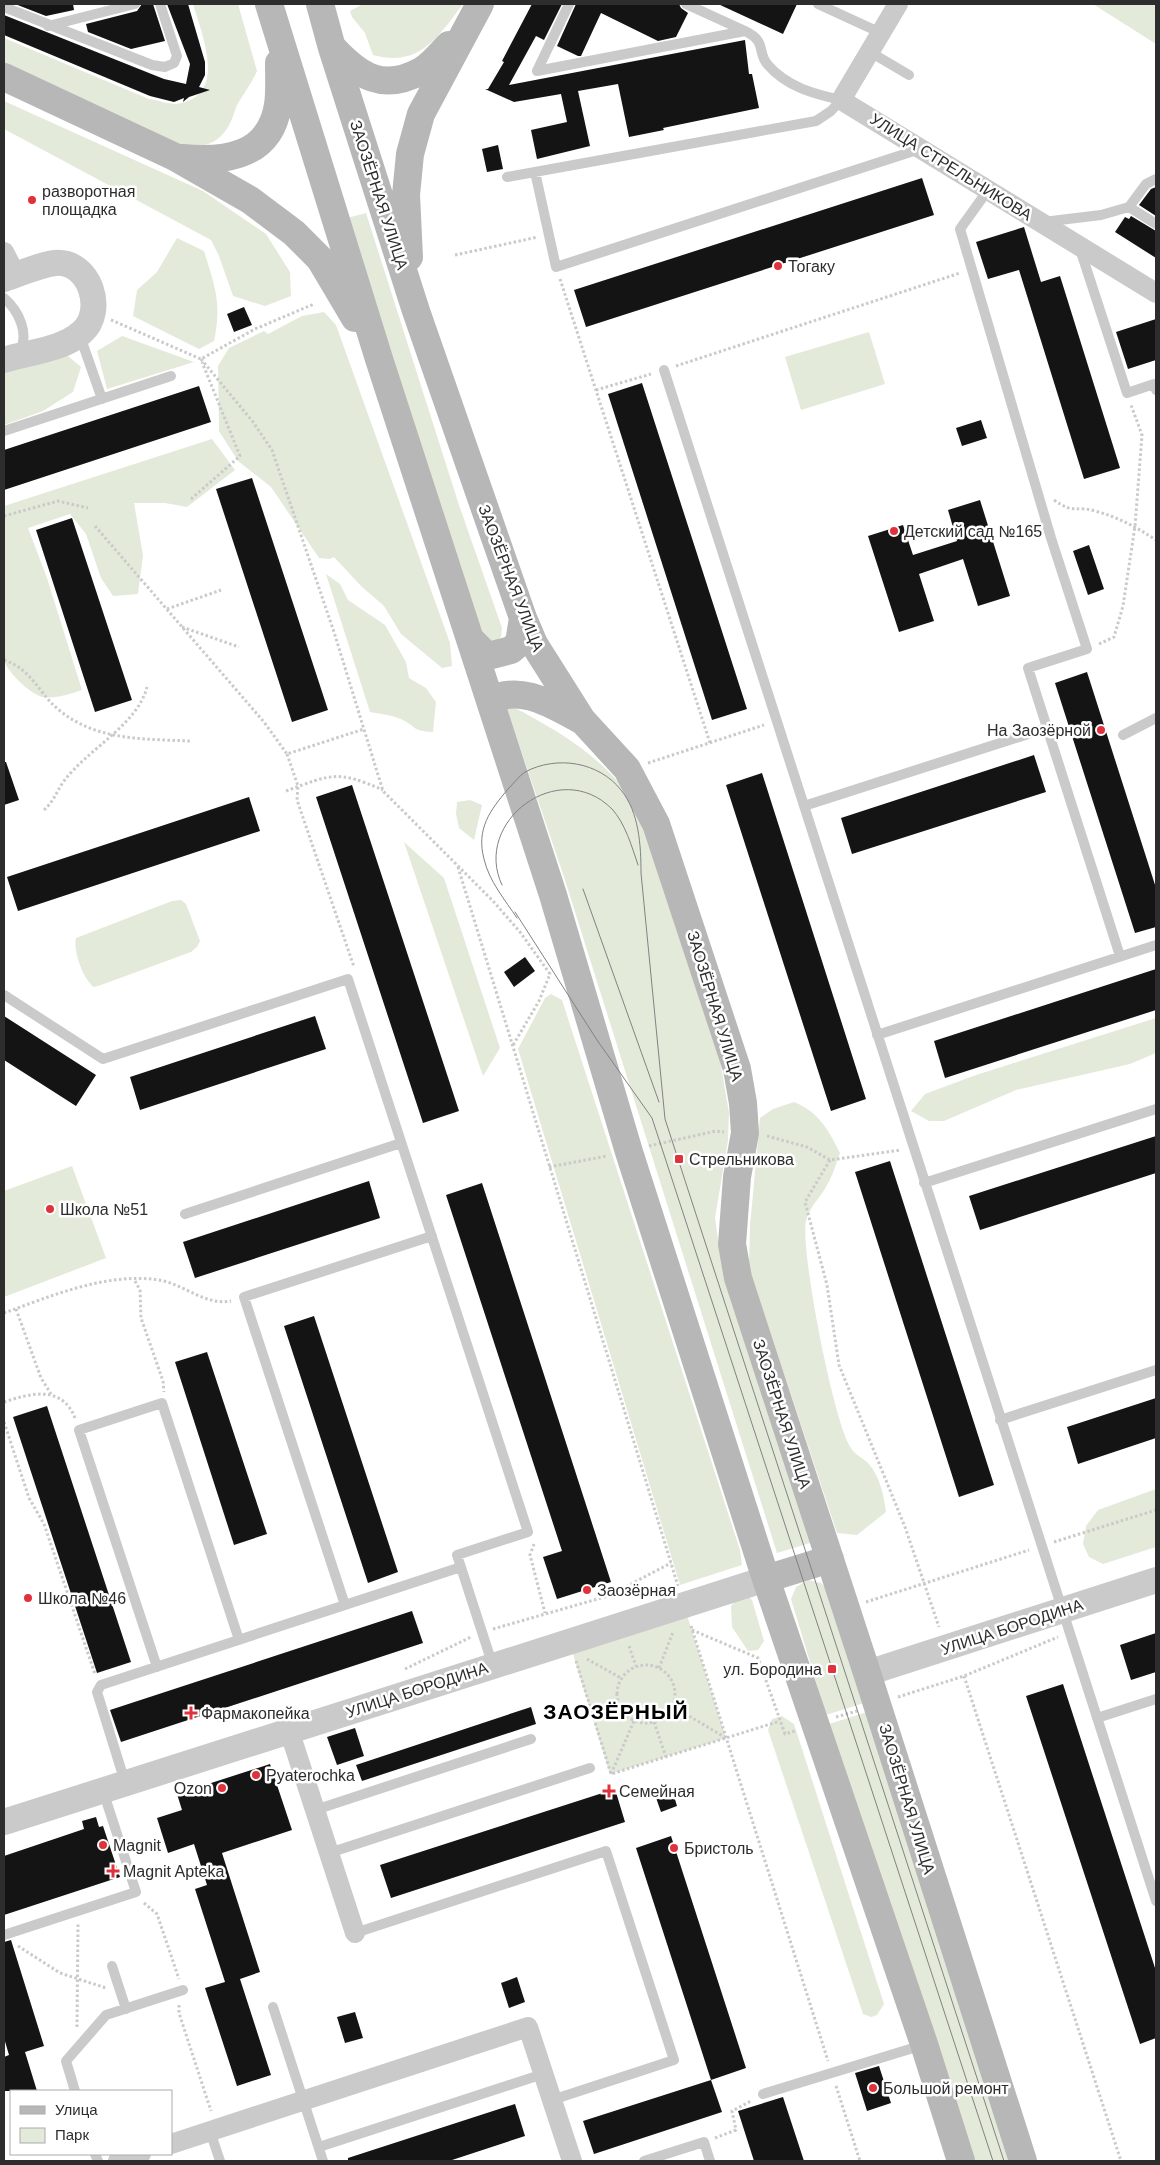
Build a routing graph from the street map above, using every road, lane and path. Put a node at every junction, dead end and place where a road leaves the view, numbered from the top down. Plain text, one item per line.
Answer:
1 (135, 4) edge
2 (160, 4) edge
3 (269, 4) edge
4 (320, 4) edge
5 (480, 4) edge
6 (569, 4) edge
7 (686, 4) edge
8 (818, 4) edge
9 (898, 4) edge
10 (4, 7) edge
11 (48, 26) junction
12 (745, 31) junction
13 (463, 32) junction
14 (881, 33) junction
15 (279, 40) junction
16 (332, 48) junction
17 (870, 52) junction
18 (909, 75) dead end
19 (4, 77) edge
20 (841, 100) junction
21 (921, 149) junction
22 (175, 157) junction
23 (535, 172) junction
24 (507, 177) dead end
25 (1156, 179) edge
26 (988, 190) junction
27 (1128, 207) junction
28 (1040, 222) junction
29 (1156, 224) edge
30 (549, 235) junction
31 (1079, 246) junction
32 (4, 252) edge
33 (455, 255) dead end
34 (556, 267) junction
35 (972, 268) junction
36 (10, 277) edge
37 (1156, 293) edge
38 (4, 298) edge
39 (314, 304) dead end
40 (416, 311) junction
41 (94, 313) junction
42 (79, 335) junction
43 (10, 358) edge
44 (201, 359) junction
45 (379, 359) junction
46 (664, 370) junction
47 (171, 376) dead end
48 (596, 390) junction
49 (1156, 390) edge
50 (1127, 393) junction
51 (102, 399) junction
52 (4, 431) edge
53 (1036, 487) junction
54 (191, 500) dead end
55 (88, 508) dead end
56 (4, 516) edge
57 (95, 526) dead end
58 (1135, 526) junction
59 (1156, 540) edge
60 (221, 590) dead end
61 (166, 609) junction
62 (524, 618) junction
63 (182, 627) junction
64 (470, 639) junction
65 (240, 647) dead end
66 (1087, 649) junction
67 (4, 660) edge
68 (147, 687) dead end
69 (490, 701) junction
70 (1156, 718) edge
71 (582, 720) junction
72 (776, 721) junction
73 (1047, 728) junction
74 (364, 729) junction
75 (110, 735) junction
76 (1123, 735) dead end
77 (190, 741) dead end
78 (710, 743) junction
79 (627, 770) junction
80 (286, 791) dead end
81 (383, 791) junction
82 (804, 806) junction
83 (44, 810) dead end
84 (458, 867) junction
85 (1156, 945) edge
86 (1120, 956) junction
87 (4, 995) edge
88 (877, 1035) junction
89 (512, 1047) junction
90 (1156, 1108) edge
91 (745, 1133) junction
92 (401, 1143) junction
93 (913, 1149) junction
94 (629, 1152) junction
95 (830, 1160) junction
96 (549, 1167) junction
97 (924, 1183) junction
98 (185, 1214) dead end
99 (432, 1236) junction
100 (135, 1280) junction
101 (244, 1297) junction
102 (16, 1309) junction
103 (4, 1313) edge
104 (1156, 1370) edge
105 (51, 1394) junction
106 (4, 1402) edge
107 (162, 1403) junction
108 (1000, 1420) junction
109 (4, 1422) edge
110 (80, 1430) junction
111 (1156, 1510) edge
112 (1041, 1546) junction
113 (530, 1555) dead end
114 (830, 1559) junction
115 (671, 1563) junction
116 (461, 1567) junction
117 (766, 1579) junction
118 (1156, 1580) edge
119 (925, 1583) junction
120 (345, 1605) junction
121 (846, 1609) junction
122 (680, 1615) junction
123 (1065, 1622) junction
124 (692, 1630) junction
125 (239, 1640) junction
126 (627, 1642) dead end
127 (946, 1648) junction
128 (580, 1655) dead end
129 (575, 1659) dead end
130 (493, 1666) junction
131 (636, 1666) junction
132 (157, 1667) junction
133 (659, 1668) junction
134 (868, 1673) junction
135 (964, 1676) junction
136 (621, 1678) junction
137 (99, 1687) junction
138 (1156, 1699) edge
139 (618, 1702) junction
140 (877, 1704) junction
141 (672, 1706) junction
142 (591, 1710) junction
143 (1097, 1718) junction
144 (634, 1720) junction
145 (780, 1721) junction
146 (654, 1722) junction
147 (815, 1724) junction
148 (289, 1730) junction
149 (726, 1738) junction
150 (531, 1739) dead end
151 (666, 1756) junction
152 (590, 1768) dead end
153 (611, 1774) junction
154 (114, 1787) junction
155 (315, 1810) junction
156 (4, 1822) edge
157 (329, 1853) junction
158 (1156, 1901) edge
159 (78, 1910) junction
160 (355, 1933) joint
161 (6, 1934) edge
162 (112, 1966) dead end
163 (77, 1979) junction
164 (182, 1990) dead end
165 (121, 1993) junction
166 (273, 2007) dead end
167 (126, 2009) junction
168 (924, 2044) junction
169 (78, 2047) junction
170 (832, 2073) junction
171 (543, 2074) junction
172 (75, 2090) edge
173 (763, 2094) joint
174 (552, 2100) junction
175 (304, 2101) junction
176 (210, 2131) junction
177 (704, 2142) junction
178 (172, 2144) edge
179 (319, 2147) junction
180 (138, 2155) edge
181 (118, 2161) edge
182 (220, 2161) edge
183 (323, 2161) edge
184 (572, 2161) edge
185 (644, 2161) edge
186 (710, 2161) edge
187 (860, 2161) edge
188 (961, 2161) edge
189 (1023, 2161) edge
190 (1121, 2161) edge

1 - 11 lane
2 - 11 lane
3 - 15 main road
4 - 16 main road, ЗАОЗЁРНАЯ УЛИЦА
5 - 13 main road
6 - 12 lane
7 - 12 lane
8 - 14 lane
9 - 14 street
10 - 11 lane
12 - 20 lane
13 - 16 main road
13 - 40 main road
14 - 17 street
15 - 22 main road
15 - 45 main road
16 - 40 main road, ЗАОЗЁРНАЯ УЛИЦА
17 - 18 lane
17 - 20 street
19 - 22 main road
20 - 21 street, УЛИЦА СТРЕЛЬНИКОВА
20 - 23 lane
21 - 26 street, УЛИЦА СТРЕЛЬНИКОВА
21 - 34 lane
22 - 45 main road
23 - 24 lane
23 - 30 lane
25 - 27 lane
26 - 28 street, УЛИЦА СТРЕЛЬНИКОВА
26 - 35 lane
27 - 28 lane
27 - 29 lane
28 - 31 street, УЛИЦА СТРЕЛЬНИКОВА
30 - 33 path
30 - 34 lane
31 - 37 street, УЛИЦА СТРЕЛЬНИКОВА
31 - 50 lane
32 - 36 street
34 - 48 path
35 - 46 path
35 - 53 lane
36 - 41 street
38 - 43 lane
39 - 44 path
40 - 62 main road, ЗАОЗЁРНАЯ УЛИЦА
41 - 42 street
41 - 44 path
42 - 43 street
42 - 51 lane
44 - 54 path
44 - 74 path
45 - 64 main road
46 - 48 path
46 - 72 lane
47 - 51 lane
48 - 78 path
49 - 50 lane
50 - 58 path
51 - 52 lane
53 - 58 path
53 - 66 lane
55 - 56 path
57 - 61 path
58 - 59 path
58 - 66 path
60 - 61 path
61 - 63 path
62 - 64 main road
62 - 71 main road, ЗАОЗЁРНАЯ УЛИЦА
63 - 65 path
63 - 74 path
64 - 69 main road
66 - 73 lane
67 - 75 path
68 - 75 path
69 - 71 main road
69 - 94 main road
70 - 76 lane
71 - 79 main road, ЗАОЗЁРНАЯ УЛИЦА
72 - 78 path
72 - 82 lane
73 - 82 lane
73 - 86 lane
74 - 81 path
75 - 77 path
75 - 83 path
78 - 79 path
79 - 91 main road, ЗАОЗЁРНАЯ УЛИЦА
80 - 81 path
81 - 84 path
82 - 88 lane
84 - 89 path
84 - 89 path
85 - 86 lane
86 - 88 lane
87 - 92 lane
88 - 93 lane
89 - 96 path
90 - 97 lane
91 - 94 path
91 - 95 path
91 - 114 main road, ЗАОЗЁРНАЯ УЛИЦА
92 - 98 lane
92 - 99 lane
93 - 95 path
93 - 97 lane
94 - 96 path
94 - 117 main road
95 - 119 path
96 - 115 path
97 - 108 lane
99 - 101 lane
99 - 116 lane
100 - 101 path
100 - 102 path
100 - 107 path
101 - 120 lane
102 - 103 path
102 - 105 path
104 - 108 lane
105 - 106 path
105 - 110 path
107 - 110 lane
107 - 125 lane
108 - 112 lane
109 - 137 path
110 - 132 lane
111 - 112 path
112 - 119 path
112 - 123 lane
113 - 115 path
114 - 117 main road, УЛИЦА БОРОДИНА
114 - 121 main road, ЗАОЗЁРНАЯ УЛИЦА
115 - 122 path
116 - 120 lane
116 - 130 lane
117 - 122 street, УЛИЦА БОРОДИНА
117 - 147 main road
118 - 123 street, УЛИЦА БОРОДИНА
119 - 121 path
119 - 127 path
120 - 125 lane
121 - 134 main road, ЗАОЗЁРНАЯ УЛИЦА
122 - 124 path
122 - 130 street, УЛИЦА БОРОДИНА
122 - 133 path
123 - 127 street, УЛИЦА БОРОДИНА
123 - 135 path
123 - 143 lane
124 - 145 path
124 - 149 path
125 - 132 lane
126 - 131 path
127 - 134 street, УЛИЦА БОРОДИНА
128 - 136 path
129 - 142 path
130 - 148 street, УЛИЦА БОРОДИНА
131 - 133 path
131 - 136 path
132 - 137 lane
133 - 141 path
134 - 140 main road, ЗАОЗЁРНАЯ УЛИЦА
135 - 140 path
135 - 190 path
136 - 139 path
137 - 154 lane
138 - 143 lane
139 - 142 path
139 - 144 path
140 - 147 path
140 - 189 main road, ЗАОЗЁРНАЯ УЛИЦА
141 - 146 path
141 - 149 path
142 - 153 path
143 - 158 lane
144 - 146 path
144 - 153 path
145 - 147 path
145 - 149 path
146 - 151 path
147 - 168 main road
148 - 154 street, УЛИЦА БОРОДИНА
148 - 155 street
149 - 151 path
149 - 170 path
150 - 155 lane
151 - 153 path
152 - 157 lane
154 - 156 street, УЛИЦА БОРОДИНА
154 - 159 lane
155 - 157 street
157 - 160 street
159 - 161 lane
159 - 163 path
160 - 174 lane
161 - 163 path
162 - 165 lane
163 - 165 path
163 - 169 path
164 - 167 lane
165 - 167 lane
166 - 175 lane
167 - 169 lane
168 - 170 lane
168 - 188 main road
169 - 172 lane
170 - 173 lane
170 - 187 path
171 - 174 street
171 - 175 street
171 - 179 lane
173 - 177 path
174 - 184 street
175 - 176 street
175 - 179 lane
176 - 178 street
176 - 182 lane
177 - 185 lane
177 - 186 lane
179 - 183 lane
180 - 181 street

